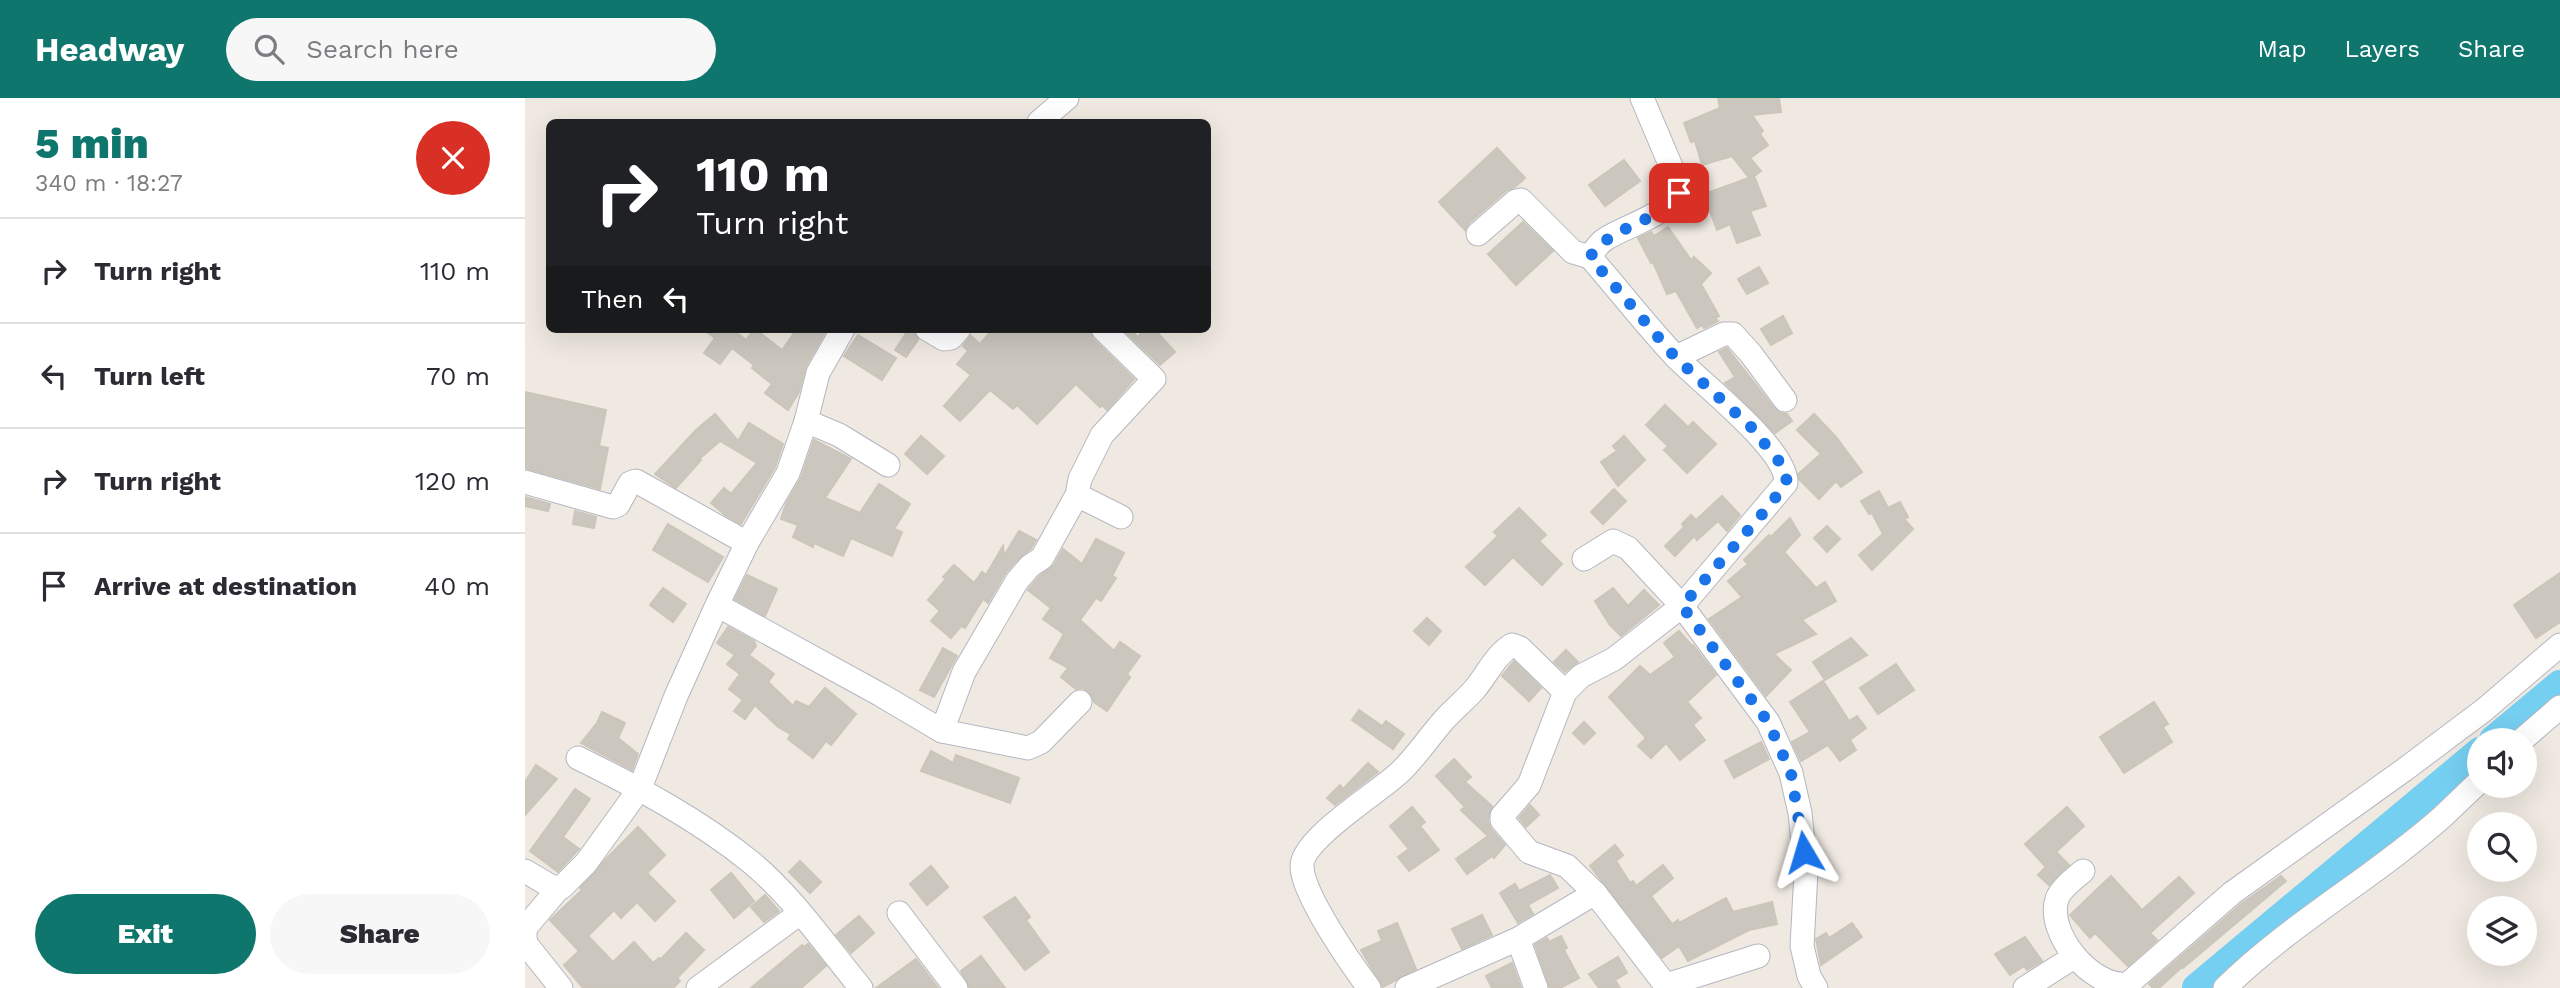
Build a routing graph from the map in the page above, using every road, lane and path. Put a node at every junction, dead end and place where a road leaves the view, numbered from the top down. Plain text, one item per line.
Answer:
1 (1067, 98) edge
2 (1642, 98) edge
3 (1042, 119) edge
4 (1478, 234) dead end
5 (1590, 257) junction
6 (841, 333) edge
7 (934, 333) edge
8 (955, 333) edge
9 (1107, 333) edge
10 (1675, 357) junction
11 (1784, 400) dead end
12 (806, 421) junction
13 (888, 465) dead end
14 (525, 482) edge
15 (1077, 495) junction
16 (1121, 517) dead end
17 (747, 543) junction
18 (1584, 559) dead end
19 (717, 605) junction
20 (1682, 606) junction
21 (2560, 645) edge
22 (1565, 692) junction
23 (1080, 702) dead end
24 (2560, 707) edge
25 (2536, 728) edge
26 (942, 731) junction
27 (578, 758) dead end
28 (640, 788) junction
29 (2467, 793) edge
30 (525, 871) edge
31 (2083, 871) dead end
32 (558, 889) junction
33 (1595, 892) junction
34 (800, 913) junction
35 (899, 913) dead end
36 (525, 935) edge
37 (1518, 939) junction
38 (1758, 956) dead end
39 (2074, 957) junction
40 (2103, 985) edge
41 (561, 988) edge
42 (698, 988) edge
43 (861, 988) edge
44 (957, 988) edge
45 (1369, 988) edge
46 (1407, 988) edge
47 (1536, 988) edge
48 (1816, 988) edge
49 (2025, 988) edge
50 (2225, 988) edge

1 - 3 street
2 - 5 street
4 - 5 street
5 - 10 street
6 - 12 street
7 - 8 street
9 - 15 street
10 - 11 street
10 - 20 street
12 - 13 street
12 - 17 street
14 - 17 street
15 - 16 street
15 - 26 street
17 - 19 street
18 - 20 street
19 - 26 street
19 - 28 street
20 - 22 street
20 - 48 street
21 - 40 street
22 - 33 street
22 - 45 street
23 - 26 street
24 - 25 street
27 - 28 street
28 - 32 street
28 - 34 street
29 - 50 street
30 - 32 street
31 - 39 street
32 - 36 street
33 - 37 street
33 - 38 street
34 - 42 street
34 - 43 street
35 - 44 street
36 - 41 street
37 - 46 street
37 - 47 street
39 - 40 street
39 - 49 street

